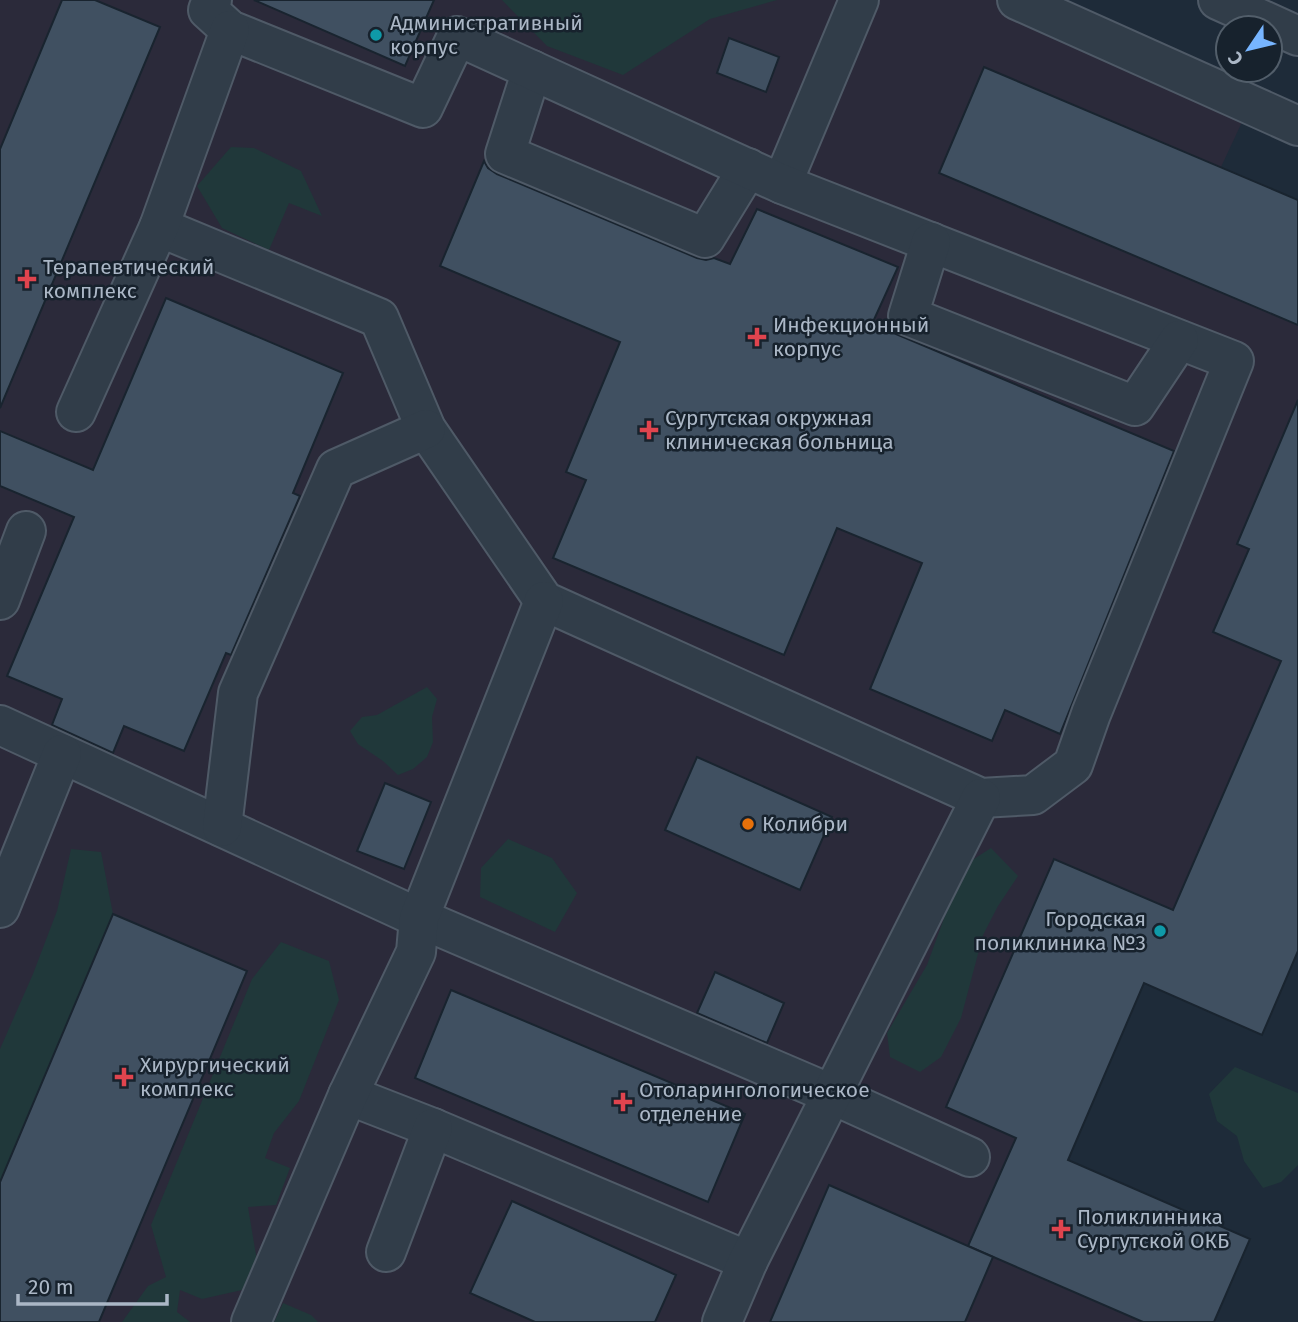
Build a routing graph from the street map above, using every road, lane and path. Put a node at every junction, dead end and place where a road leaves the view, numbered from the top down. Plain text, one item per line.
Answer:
1 (859, 0) edge
2 (1017, 0) edge
3 (1218, 0) edge
4 (221, 15) edge
5 (1298, 36) edge
6 (532, 70) junction
7 (1298, 126) edge
8 (748, 168) junction
9 (782, 184) junction
10 (159, 227) junction
11 (931, 242) junction
12 (1179, 340) junction
13 (76, 412) dead end
14 (426, 429) junction
15 (26, 531) dead end
16 (0, 600) edge
17 (544, 601) junction
18 (0, 725) edge
19 (62, 754) junction
20 (981, 798) junction
21 (222, 827) junction
22 (0, 908) edge
23 (419, 918) junction
24 (831, 1094) junction
25 (348, 1095) junction
26 (433, 1128) junction
27 (970, 1157) dead end
28 (386, 1252) dead end
29 (748, 1261) junction
30 (251, 1322) edge
31 (722, 1322) edge

1 - 9 lane
2 - 7 lane
3 - 5 lane
4 - 6 lane
4 - 10 lane
6 - 8 lane
6 - 8 lane
8 - 9 lane
9 - 11 lane
10 - 13 lane
10 - 14 lane
11 - 12 lane
11 - 12 lane
12 - 20 lane
14 - 17 lane
14 - 21 lane
15 - 16 lane
17 - 20 lane
17 - 23 lane
18 - 19 lane
19 - 21 lane
19 - 22 lane
20 - 24 lane
21 - 23 lane
23 - 24 lane
23 - 25 lane
24 - 27 lane
24 - 29 lane
25 - 26 lane
25 - 30 lane
26 - 28 lane
26 - 29 lane
29 - 31 lane

